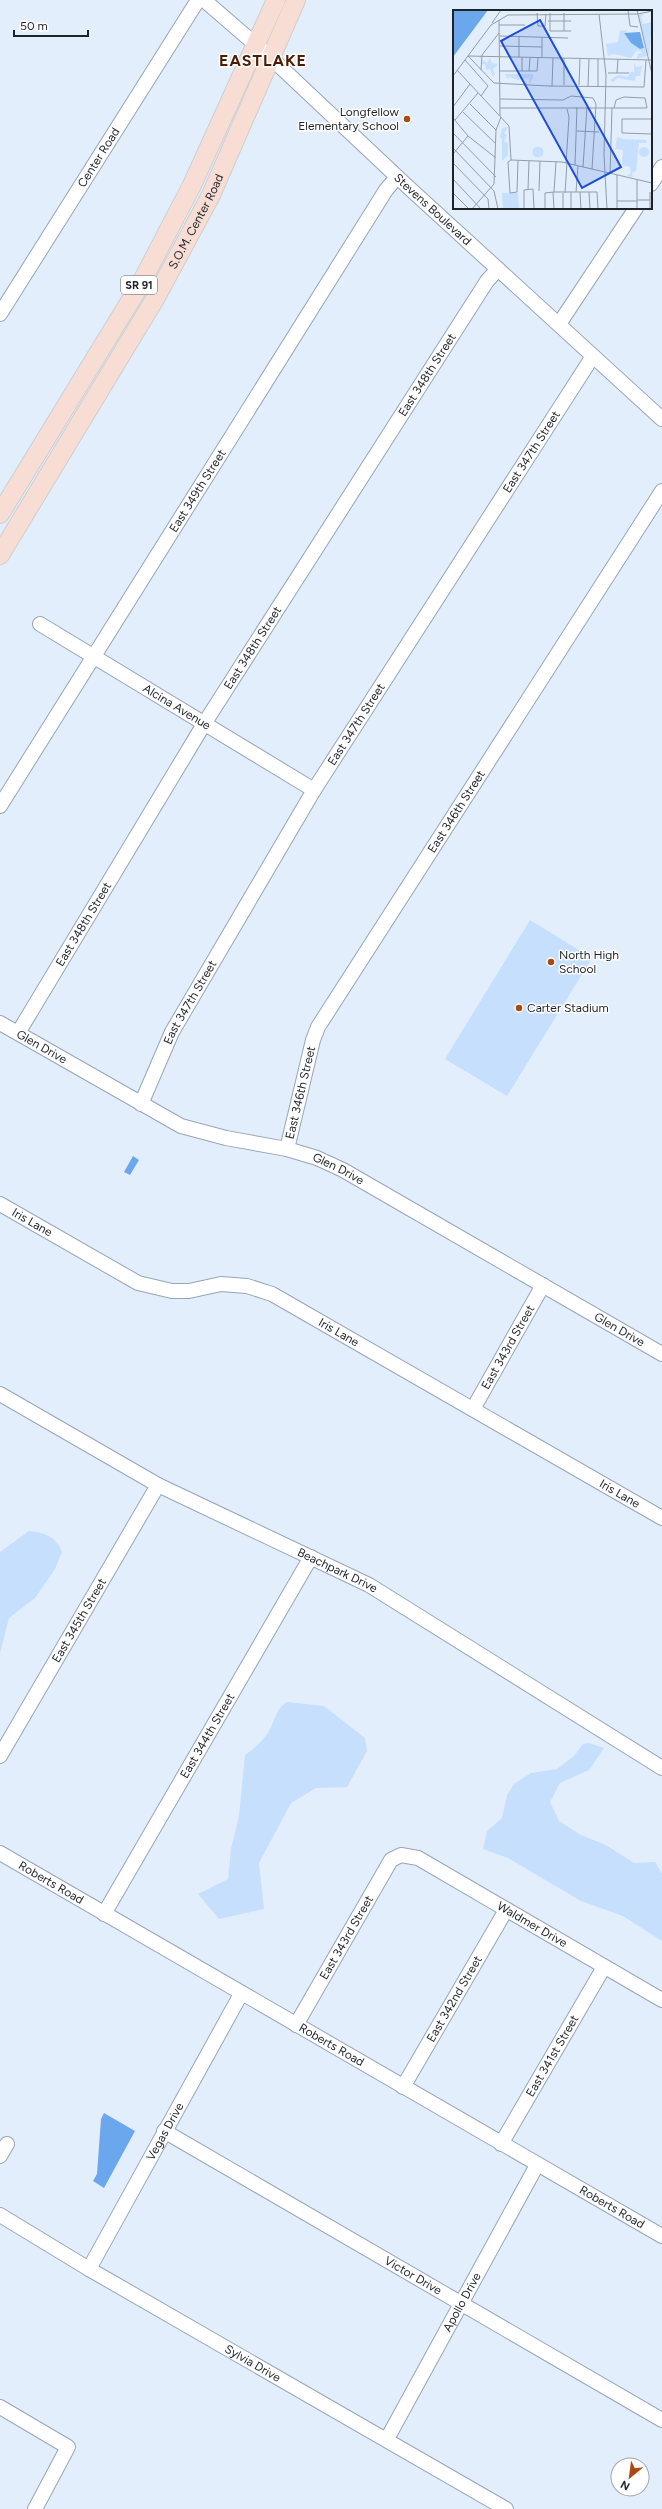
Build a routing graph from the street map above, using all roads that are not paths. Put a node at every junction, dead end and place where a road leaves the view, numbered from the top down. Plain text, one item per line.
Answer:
1 (198, 0) edge
2 (204, 0) edge
3 (276, 0) edge
4 (296, 0) edge
5 (256, 45) junction
6 (272, 58) junction
7 (662, 168) edge
8 (397, 177) junction
9 (652, 183) edge
10 (635, 209) edge
11 (498, 269) junction
12 (0, 314) edge
13 (558, 324) junction
14 (593, 356) junction
15 (662, 419) edge
16 (662, 491) edge
17 (0, 514) edge
18 (0, 555) edge
19 (40, 624) dead end
20 (94, 656) junction
21 (204, 724) junction
22 (314, 790) junction
23 (0, 806) edge
24 (0, 1023) edge
25 (18, 1033) junction
26 (141, 1104) junction
27 (287, 1148) junction
28 (0, 1204) edge
29 (543, 1285) junction
30 (662, 1354) edge
31 (0, 1394) edge
32 (473, 1409) junction
33 (158, 1484) junction
34 (662, 1518) edge
35 (311, 1558) junction
36 (0, 1756) edge
37 (662, 1768) edge
38 (0, 1853) edge
39 (401, 1855) joint
40 (506, 1910) junction
41 (104, 1914) junction
42 (604, 1967) junction
43 (242, 1994) junction
44 (662, 2000) edge
45 (296, 2025) junction
46 (403, 2087) junction
47 (164, 2131) junction
48 (501, 2144) junction
49 (537, 2165) junction
50 (0, 2215) edge
51 (662, 2236) edge
52 (89, 2269) junction
53 (461, 2303) junction
54 (0, 2407) edge
55 (662, 2420) edge
56 (386, 2439) junction
57 (35, 2509) edge
58 (506, 2509) edge

1 - 12 street, Center Road
2 - 5 street, Stevens Boulevard
3 - 5 main road, S.O.M. Center Road / SR 91
4 - 6 main road, S.O.M. Center Road / SR 91
5 - 6 street, Stevens Boulevard
5 - 17 main road, S.O.M. Center Road / SR 91
6 - 8 street, Stevens Boulevard
6 - 18 main road, S.O.M. Center Road / SR 91
7 - 9 street
8 - 11 street, Stevens Boulevard
8 - 20 street, East 349th Street
10 - 13 street
11 - 13 street, Stevens Boulevard
11 - 21 street, East 348th Street
13 - 14 street, Stevens Boulevard
14 - 15 street, Stevens Boulevard
14 - 22 street, East 347th Street
16 - 27 street, East 346th Street
19 - 20 street, Alcina Avenue
20 - 21 street, Alcina Avenue
20 - 23 street, East 349th Street
21 - 22 street, Alcina Avenue
21 - 25 street, East 348th Street
22 - 26 street, East 347th Street
24 - 25 street, Glen Drive
25 - 26 street, Glen Drive
26 - 27 street, Glen Drive
27 - 29 street, Glen Drive
28 - 32 street, Iris Lane
29 - 30 street, Glen Drive
29 - 32 street, East 343rd Street
31 - 33 street, Beachpark Drive
32 - 34 street, Iris Lane
33 - 35 street, Beachpark Drive
33 - 36 street, East 345th Street
35 - 37 street, Beachpark Drive
35 - 41 street, East 344th Street
38 - 41 street, Roberts Road
39 - 40 street, Waldmer Drive
39 - 45 street, East 343rd Street
40 - 42 street, Waldmer Drive
40 - 46 street, East 342nd Street
41 - 43 street, Roberts Road
42 - 44 street, Waldmer Drive
42 - 48 street, East 341st Street
43 - 45 street, Roberts Road
43 - 47 street, Vegas Drive
45 - 46 street, Roberts Road
46 - 48 street, Roberts Road
47 - 52 street, Vegas Drive
47 - 53 street, Victor Drive
48 - 49 street, Roberts Road
49 - 51 street, Roberts Road
49 - 53 street, Apollo Drive
50 - 52 street, Sylvia Drive
52 - 56 street, Sylvia Drive
53 - 55 street, Victor Drive
53 - 56 street, Apollo Drive
54 - 57 street
56 - 58 street, Sylvia Drive

